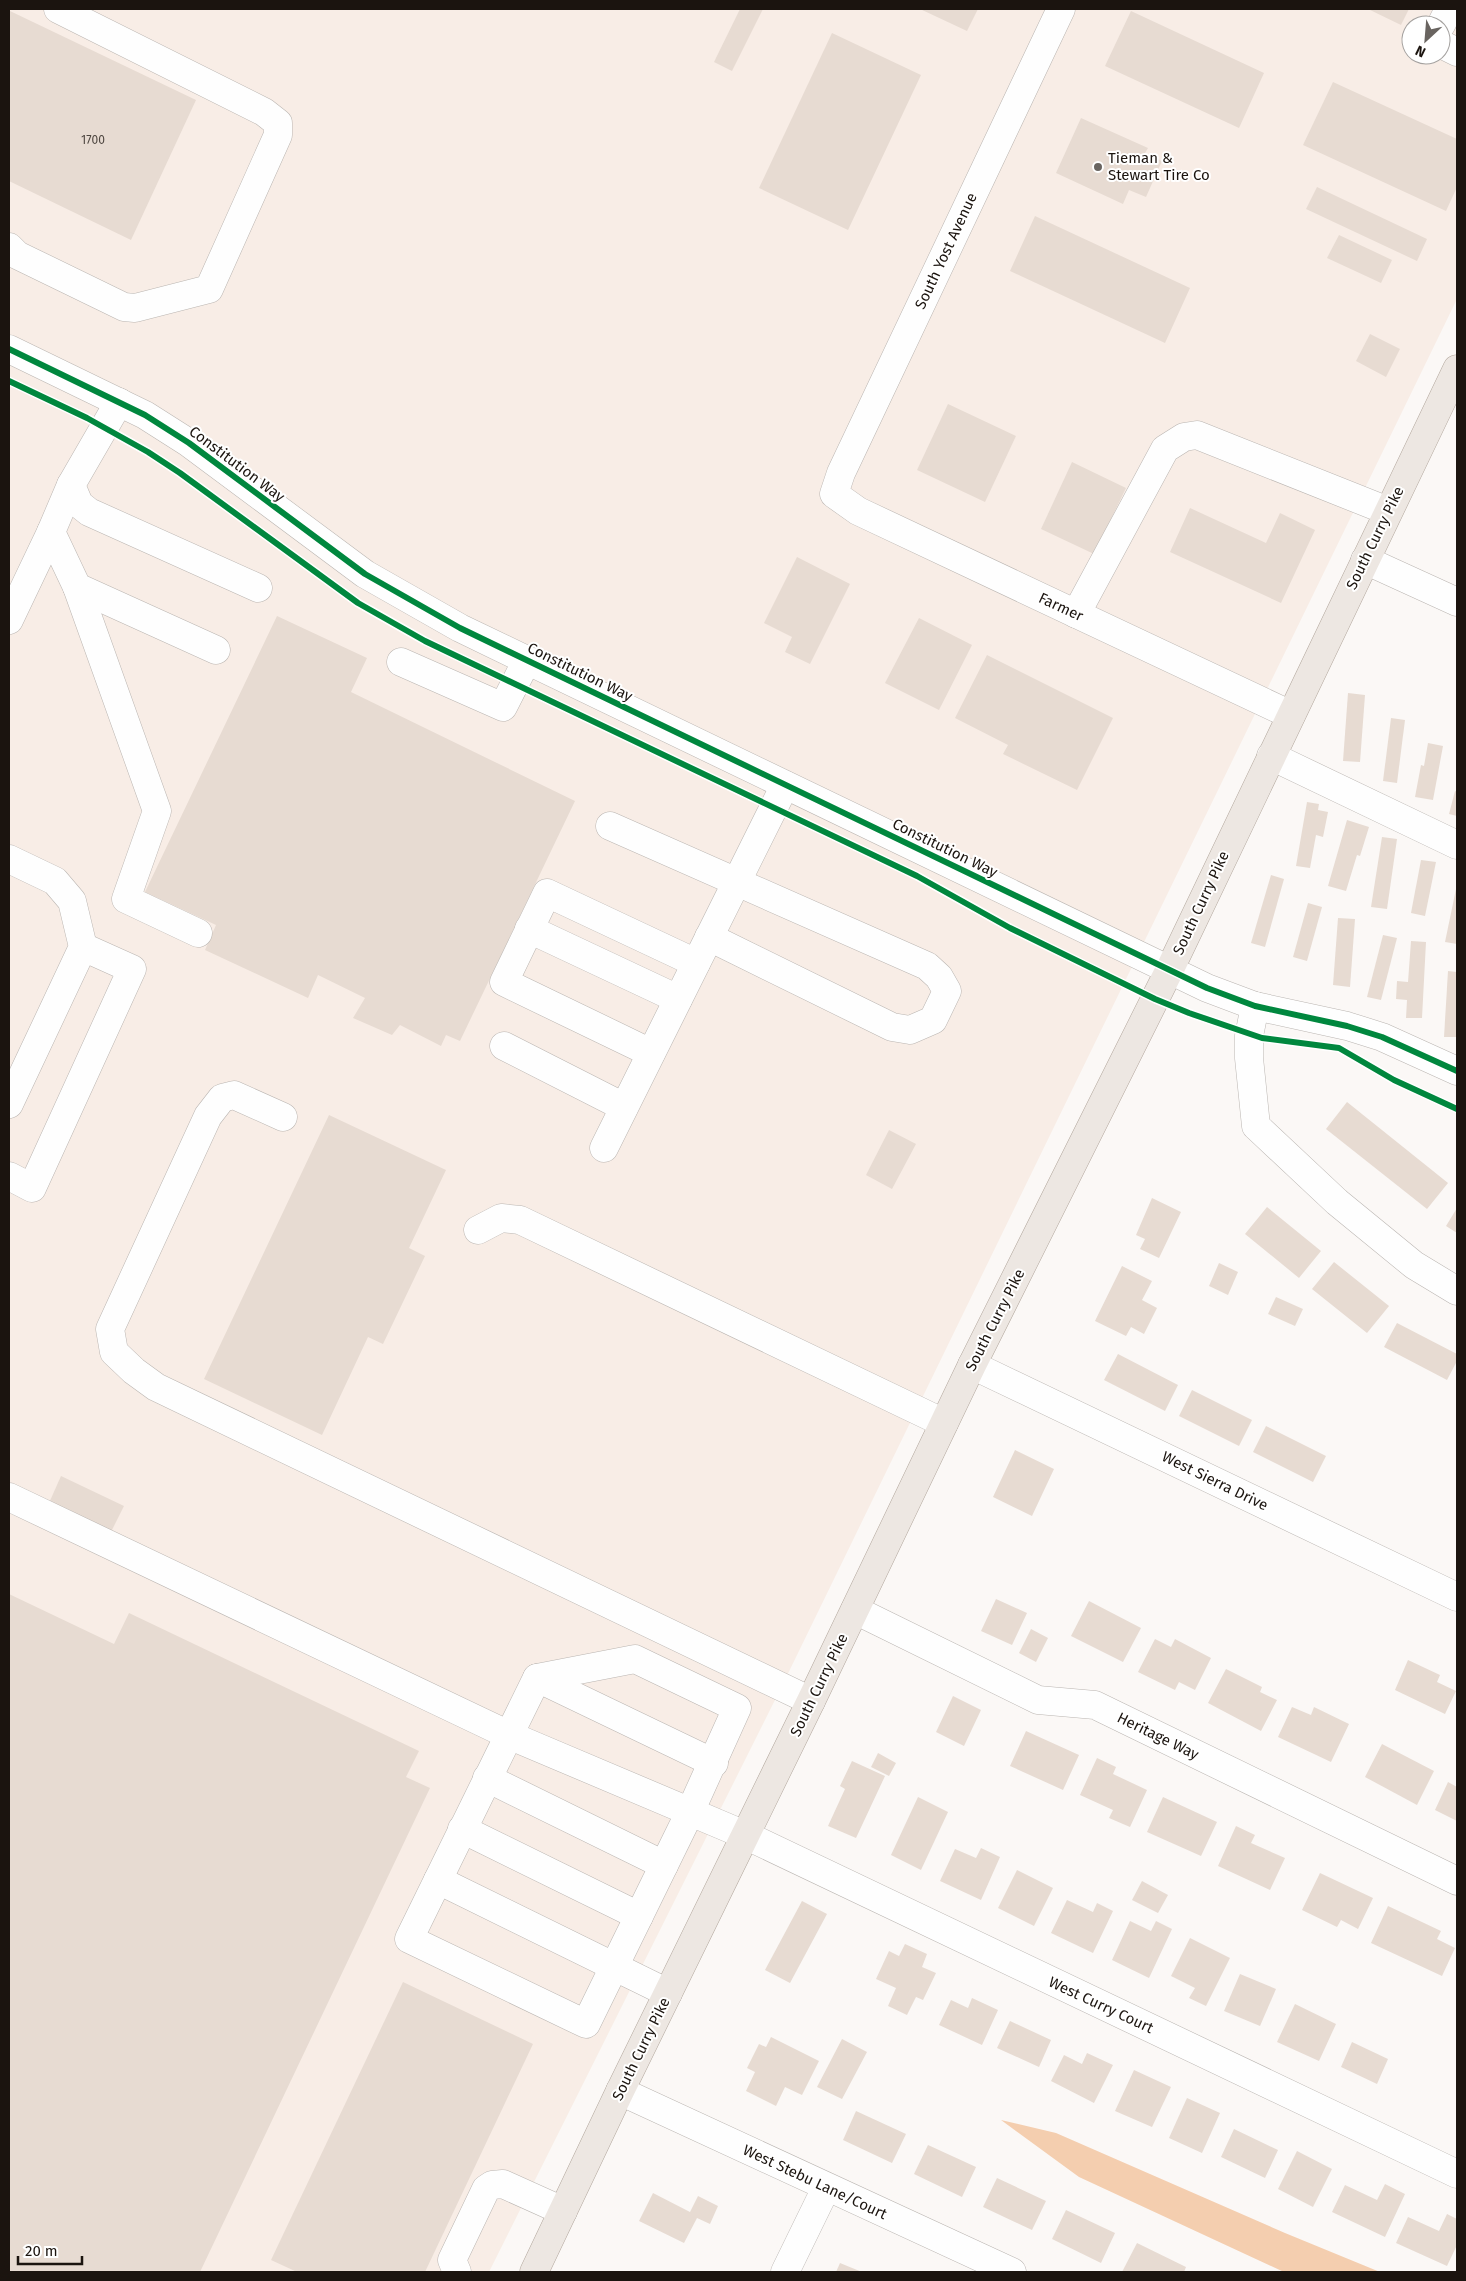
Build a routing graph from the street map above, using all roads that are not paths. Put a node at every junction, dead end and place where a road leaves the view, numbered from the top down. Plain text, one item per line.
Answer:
1 (58, 9) edge
2 (1061, 9) edge
3 (9, 247) edge
4 (9, 349) edge
5 (1457, 369) edge
6 (119, 402) junction
7 (71, 484) junction
8 (834, 494) joint
9 (1388, 511) junction
10 (51, 532) junction
11 (1365, 560) junction
12 (78, 587) junction
13 (258, 588) dead end
14 (1457, 602) edge
15 (1076, 614) junction
16 (9, 620) edge
17 (216, 650) dead end
18 (527, 660) junction
19 (401, 662) dead end
20 (1291, 715) junction
21 (1271, 756) junction
22 (785, 785) junction
23 (610, 826) dead end
24 (1457, 845) edge
25 (9, 859) edge
26 (737, 881) junction
27 (529, 929) junction
28 (198, 933) dead end
29 (709, 937) junction
30 (83, 947) junction
31 (696, 964) junction
32 (1169, 971) junction
33 (678, 999) junction
34 (1255, 1006) junction
35 (504, 1046) dead end
36 (651, 1053) junction
37 (1457, 1071) edge
38 (9, 1104) edge
39 (624, 1107) junction
40 (283, 1117) dead end
41 (604, 1148) dead end
42 (9, 1176) edge
43 (478, 1230) dead end
44 (1457, 1291) edge
45 (972, 1365) junction
46 (944, 1423) junction
47 (9, 1497) edge
48 (1457, 1596) edge
49 (855, 1610) junction
50 (537, 1678) junction
51 (811, 1701) junction
52 (508, 1735) junction
53 (714, 1762) junction
54 (487, 1778) junction
55 (690, 1812) junction
56 (462, 1829) junction
57 (745, 1835) junction
58 (664, 1865) junction
59 (438, 1880) junction
60 (1457, 1880) edge
61 (639, 1916) junction
62 (614, 1967) junction
63 (668, 1993) junction
64 (620, 2091) junction
65 (1457, 2174) edge
66 (826, 2188) junction
67 (563, 2211) junction
68 (457, 2272) edge
69 (534, 2272) edge
70 (785, 2272) edge
71 (1012, 2272) edge

1 - 3 street
2 - 8 street, South Yost Avenue
4 - 6 street, Constitution Way
5 - 9 main road, South Curry Pike
6 - 7 street
6 - 18 street, Constitution Way
7 - 10 street
7 - 13 street
8 - 15 street, Farmer
9 - 11 main road, South Curry Pike
9 - 15 street
10 - 12 street
10 - 16 street
11 - 14 street
11 - 20 main road, South Curry Pike
12 - 17 street
12 - 28 street
15 - 20 street, Farmer
18 - 19 street
18 - 22 street, Constitution Way
20 - 21 main road, South Curry Pike
21 - 24 street
21 - 32 main road, South Curry Pike
22 - 26 street
22 - 32 street, Constitution Way
23 - 26 street
25 - 30 street
26 - 29 street
26 - 29 street
27 - 31 street
27 - 33 street
27 - 36 street
29 - 31 street
30 - 38 street
30 - 42 street
31 - 33 street
32 - 34 street, Constitution Way
32 - 45 main road, South Curry Pike
33 - 36 street
34 - 37 street, Constitution Way
34 - 44 street
35 - 39 street
36 - 39 street
39 - 41 street
40 - 51 street
43 - 46 street
45 - 46 main road, South Curry Pike
45 - 48 street, West Sierra Drive
46 - 49 main road, South Curry Pike
47 - 52 street, West Curry Court
49 - 51 main road, South Curry Pike
49 - 60 street, Heritage Way
50 - 52 street
50 - 53 street
50 - 53 street
51 - 57 main road, South Curry Pike
52 - 54 street
52 - 55 street, West Curry Court
53 - 55 street
54 - 56 street
54 - 58 street
55 - 57 street, West Curry Court
55 - 58 street
56 - 59 street
56 - 61 street
57 - 63 main road, South Curry Pike
57 - 65 street, West Curry Court
58 - 61 street
59 - 62 street
59 - 62 street
61 - 62 street
62 - 63 street
63 - 64 main road, South Curry Pike
64 - 66 street, West Stebu Lane/Court
64 - 67 main road, South Curry Pike
66 - 70 street
66 - 71 street, West Stebu Lane/Court
67 - 68 street
67 - 69 main road, South Curry Pike

